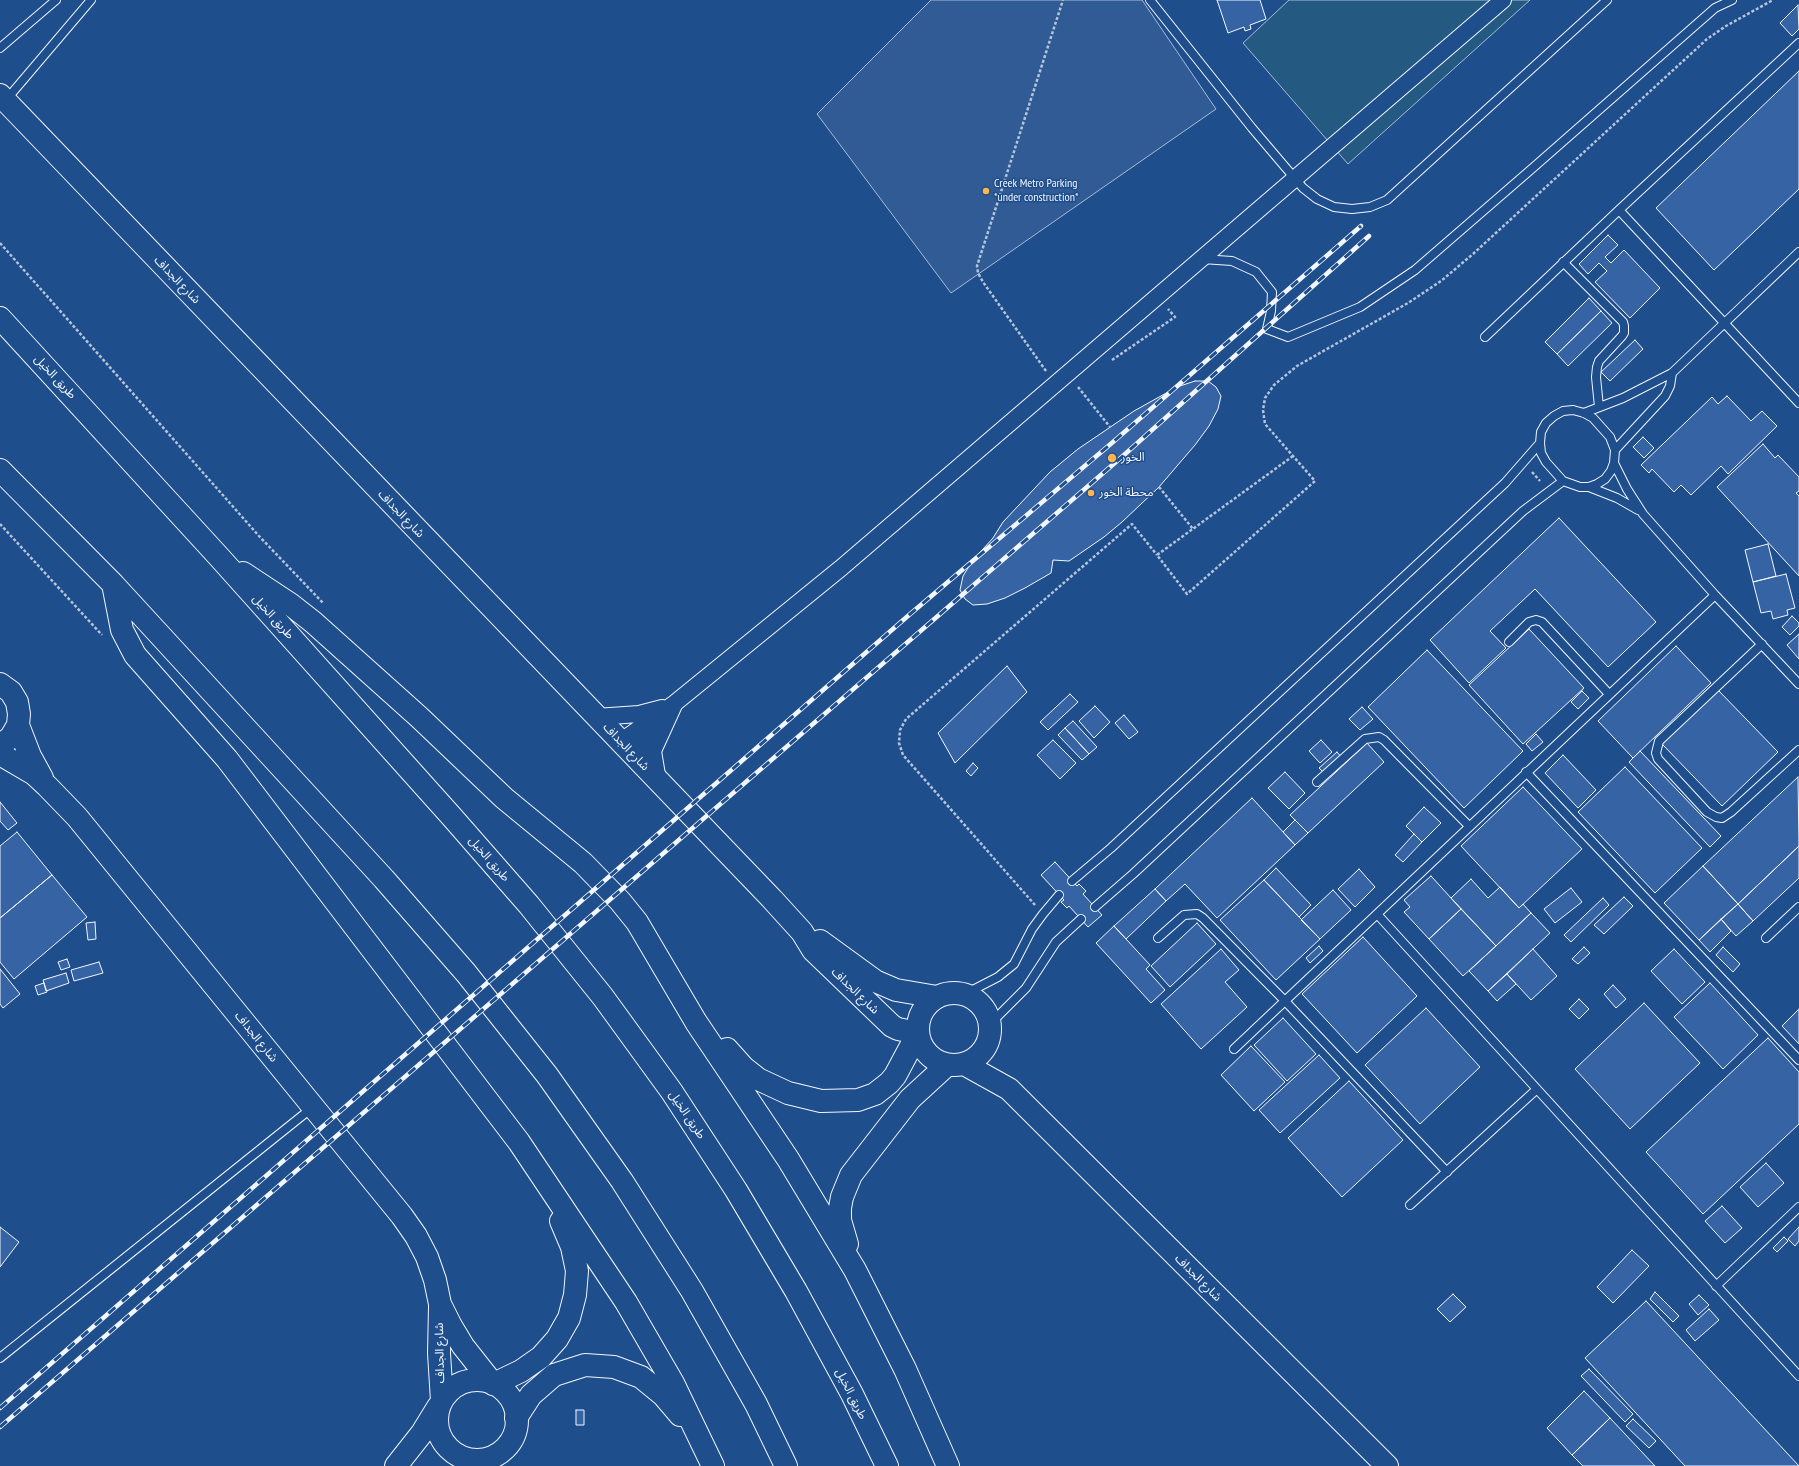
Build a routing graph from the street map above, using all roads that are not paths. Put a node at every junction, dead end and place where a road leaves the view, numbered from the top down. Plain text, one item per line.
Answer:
1 (56, 0) edge
2 (91, 0) edge
3 (1150, 0) edge
4 (1503, 0) edge
5 (1607, 0) edge
6 (1719, 0) edge
7 (1732, 0) edge
8 (1715, 8) junction
9 (1799, 43) edge
10 (0, 48) edge
11 (3, 98) edge
12 (1295, 178) junction
13 (1619, 210) junction
14 (1799, 252) edge
15 (1201, 259) junction
16 (1564, 262) junction
17 (0, 318) edge
18 (1724, 324) junction
19 (1484, 337) dead end
20 (1672, 373) junction
21 (1799, 403) edge
22 (1599, 407) junction
23 (1584, 413) junction
24 (1540, 443) junction
25 (1615, 450) junction
26 (1614, 463) junction
27 (0, 470) edge
28 (1563, 481) junction
29 (1589, 487) junction
30 (1643, 514) junction
31 (220, 558) junction
32 (113, 584) junction
33 (1715, 595) junction
34 (1509, 642) dead end
35 (1762, 644) junction
36 (0, 684) edge
37 (1799, 684) edge
38 (1609, 694) junction
39 (675, 704) junction
40 (596, 717) junction
41 (18, 725) junction
42 (0, 746) edge
43 (626, 748) junction
44 (1799, 750) edge
45 (0, 754) edge
46 (1526, 772) junction
47 (658, 781) junction
48 (1317, 782) dead end
49 (47, 786) junction
50 (1469, 826) junction
51 (1072, 881) dead end
52 (1059, 895) dead end
53 (1095, 907) dead end
54 (1799, 907) edge
55 (1377, 914) junction
56 (1081, 919) dead end
57 (802, 932) junction
58 (1158, 938) dead end
59 (1766, 938) dead end
60 (667, 970) junction
61 (965, 994) junction
62 (937, 997) junction
63 (1285, 1001) junction
64 (918, 1033) junction
65 (989, 1033) junction
66 (1234, 1049) dead end
67 (1799, 1060) edge
68 (956, 1064) junction
69 (1537, 1089) junction
70 (1009, 1090) junction
71 (314, 1107) junction
72 (519, 1142) junction
73 (1446, 1172) junction
74 (1410, 1205) dead end
75 (1799, 1207) edge
76 (855, 1270) junction
77 (1716, 1286) junction
78 (440, 1304) junction
79 (0, 1358) edge
80 (1799, 1376) edge
81 (494, 1384) junction
82 (440, 1404) junction
83 (516, 1418) junction
84 (711, 1461) edge
85 (462, 1463) edge
86 (396, 1466) edge
87 (786, 1466) edge
88 (887, 1466) edge
89 (948, 1466) edge
90 (1387, 1466) edge

1 - 10 lane
2 - 11 lane
3 - 12 lane
4 - 12 street
5 - 12 lane
6 - 8 lane
7 - 8 lane
8 - 15 lane
9 - 13 lane
11 - 40 main road, شارع الجداف
12 - 15 street
13 - 16 lane
13 - 18 lane
14 - 18 lane
15 - 39 street
16 - 19 lane
16 - 22 lane
17 - 31 main road, طريق الخيل
18 - 20 lane
18 - 21 lane
20 - 22 lane
20 - 25 lane
22 - 23 lane
23 - 24 lane
23 - 25 lane
24 - 28 lane
24 - 51 lane
25 - 26 lane
26 - 29 lane
26 - 30 lane
27 - 32 main road
28 - 29 lane
28 - 53 lane
29 - 30 lane
30 - 33 lane
31 - 60 main road
31 - 88 main road, طريق الخيل
32 - 72 main road
32 - 87 main road
33 - 35 lane
33 - 38 lane
34 - 38 lane
35 - 37 lane
35 - 44 lane
36 - 41 main road, شارع الجداف
38 - 46 lane
39 - 40 street
39 - 43 street
39 - 47 street
40 - 43 main road, شارع الجداف
41 - 42 main road
41 - 49 main road, شارع الجداف
43 - 47 main road, شارع الجداف
45 - 49 main road, شارع الجداف
46 - 50 lane
46 - 67 lane
47 - 57 main road, شارع الجداف
48 - 50 lane
49 - 71 main road, شارع الجداف
50 - 55 lane
52 - 61 lane
54 - 59 lane
55 - 63 lane
55 - 69 lane
56 - 65 lane
57 - 62 main road, شارع الجداف
57 - 64 main road, شارع الجداف
58 - 63 lane
60 - 64 main road
60 - 76 main road
61 - 62 main road, شارع الجداف
61 - 65 main road, شارع الجداف
62 - 64 main road
63 - 66 lane
63 - 73 lane
64 - 68 main road, شارع الجداف
65 - 68 main road
65 - 70 main road, شارع الجداف
68 - 70 main road, شارع الجداف
68 - 76 main road
69 - 73 lane
69 - 77 lane
70 - 90 main road, شارع الجداف
71 - 78 main road, شارع الجداف
71 - 79 lane
72 - 81 main road
72 - 84 main road
73 - 74 lane
75 - 77 lane
76 - 89 main road
77 - 80 lane
78 - 81 main road, شارع الجداف
78 - 82 main road, شارع الجداف
81 - 82 main road
81 - 83 main road
82 - 85 main road
82 - 86 main road
83 - 84 main road
83 - 85 main road

